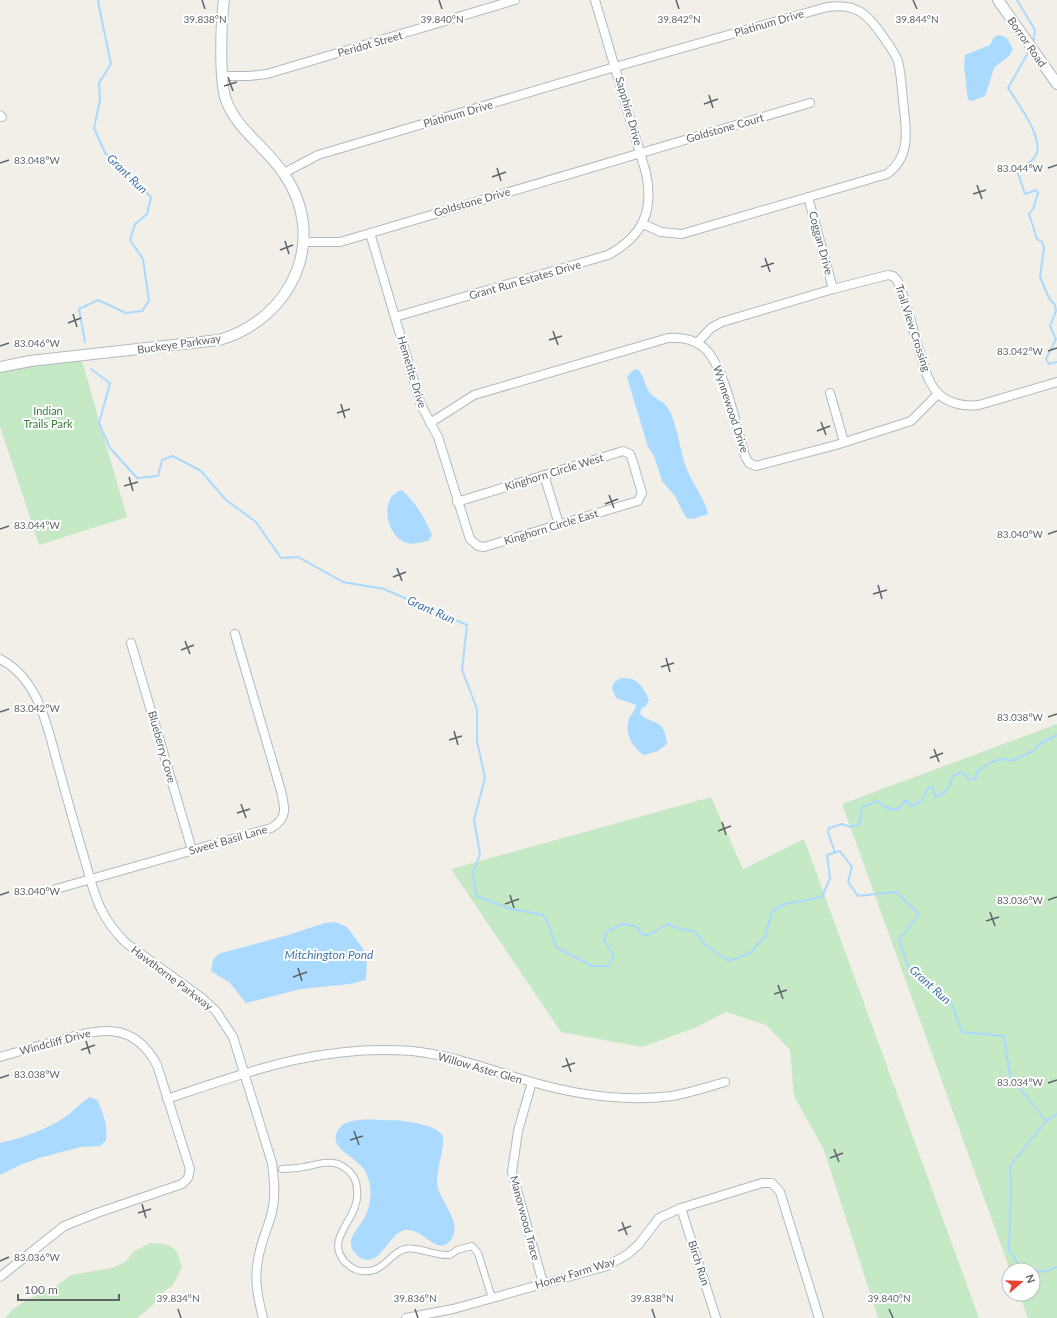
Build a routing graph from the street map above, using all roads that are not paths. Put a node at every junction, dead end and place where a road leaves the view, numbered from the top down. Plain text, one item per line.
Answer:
1 (224, 0) edge
2 (515, 0) edge
3 (595, 0) edge
4 (998, 0) edge
5 (616, 67) junction
6 (222, 76) junction
7 (1057, 84) edge
8 (810, 103) dead end
9 (641, 153) junction
10 (284, 173) junction
11 (808, 197) junction
12 (643, 224) junction
13 (370, 233) junction
14 (303, 242) junction
15 (833, 289) junction
16 (395, 318) junction
17 (697, 343) junction
18 (0, 366) edge
19 (1057, 382) edge
20 (830, 393) dead end
21 (938, 394) junction
22 (430, 423) junction
23 (844, 442) junction
24 (638, 474) joint
25 (544, 475) junction
26 (457, 502) junction
27 (559, 524) junction
28 (484, 547) joint
29 (235, 634) dead end
30 (132, 643) dead end
31 (0, 658) edge
32 (192, 850) junction
33 (90, 879) junction
34 (56, 889) dead end
35 (0, 1057) edge
36 (244, 1074) junction
37 (532, 1082) junction
38 (725, 1082) dead end
39 (168, 1099) junction
40 (282, 1168) dead end
41 (681, 1208) junction
42 (0, 1277) edge
43 (544, 1283) junction
44 (492, 1298) junction
45 (263, 1318) edge
46 (406, 1318) edge
47 (716, 1318) edge
48 (819, 1318) edge

1 - 6 street, Buckeye Parkway
2 - 6 street, Peridot Street
3 - 5 street, Sapphire Drive
4 - 7 street, Borror Road
5 - 9 street, Sapphire Drive
5 - 10 street, Platinum Drive
5 - 11 street, Platinum Drive
6 - 10 street, Buckeye Parkway
8 - 9 street, Goldstone Court
9 - 12 street, Sapphire Drive
9 - 13 street, Goldstone Drive
10 - 14 street, Buckeye Parkway
11 - 12 street, Platinum Drive
11 - 15 street, Coggan Drive
12 - 16 street, Grant Run Estates Drive
13 - 14 street, Goldstone Drive
13 - 16 street, Hemetite Drive
14 - 18 street, Buckeye Parkway
15 - 17 street, Trail View Crossing
15 - 21 street, Trail View Crossing
16 - 22 street, Hemetite Drive
17 - 22 street, Wynnewood Drive
17 - 23 street, Wynnewood Drive
19 - 21 street
20 - 23 street
21 - 23 street, Wynnewood Drive
22 - 26 street, Hemetite Drive
24 - 25 street, Kinghorn Circle West
24 - 27 street, Kinghorn Circle East
25 - 26 street, Kinghorn Circle West
25 - 27 street
26 - 28 street, Hemetite Drive
27 - 28 street, Kinghorn Circle East
29 - 32 street, Sweet Basil Lane
30 - 32 street, Blueberry Cove
31 - 33 street, Hawthorne Parkway
32 - 33 street, Sweet Basil Lane
33 - 34 street, Sweet Basil Lane
33 - 36 street, Hawthorne Parkway
35 - 39 street, Windcliff Drive
36 - 37 street, Willow Aster Glen
36 - 39 street, Willow Aster Glen
36 - 45 street, Hawthorne Parkway
37 - 38 street, Willow Aster Glen
37 - 43 street, Manorwood Trace
39 - 42 street, Windcliff Drive
40 - 44 street
41 - 43 street, Honey Farm Way
41 - 47 street, Birch Run
41 - 48 street, Honey Farm Way
43 - 44 street, Honey Farm Way
44 - 46 street, Honey Farm Way

